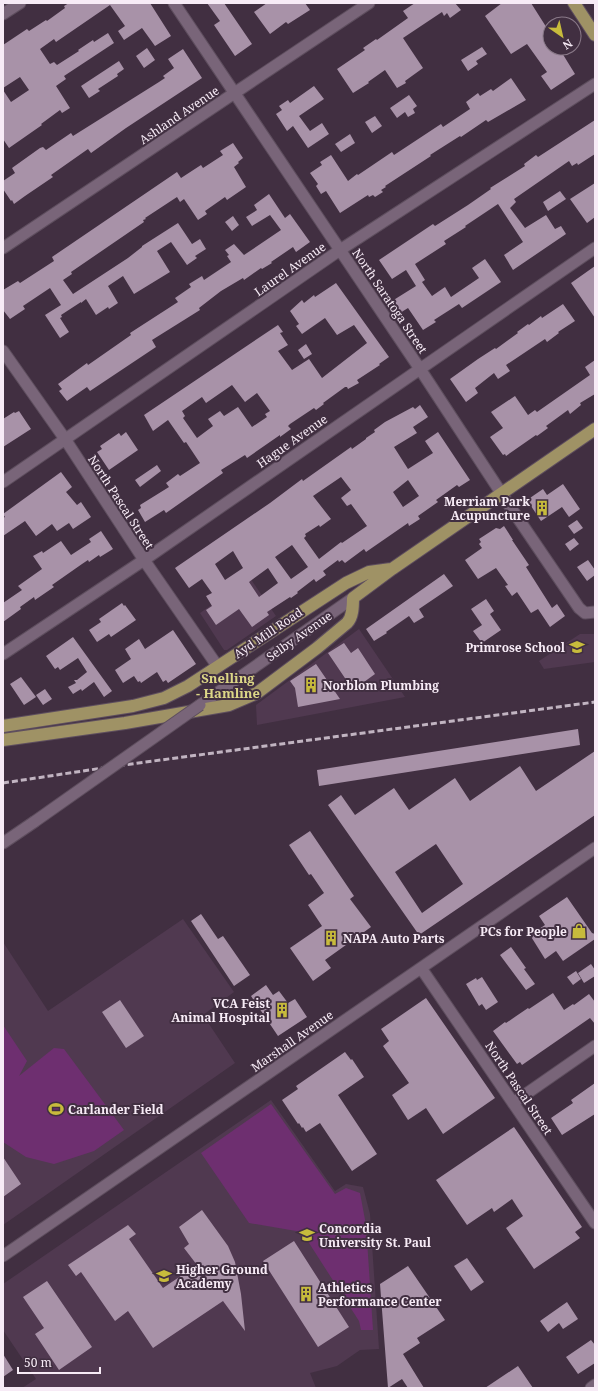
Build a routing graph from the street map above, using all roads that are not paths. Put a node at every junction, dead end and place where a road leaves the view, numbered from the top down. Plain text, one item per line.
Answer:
1 (20, 3) edge
2 (174, 3) edge
3 (369, 3) edge
4 (574, 3) edge
5 (3, 14) edge
6 (595, 35) edge
7 (595, 84) edge
8 (234, 93) junction
9 (3, 248) edge
10 (595, 248) edge
11 (340, 250) junction
12 (3, 351) edge
13 (420, 369) junction
14 (595, 429) edge
15 (65, 439) junction
16 (3, 482) edge
17 (501, 493) junction
18 (144, 560) junction
19 (392, 569) junction
20 (353, 598) junction
21 (590, 613) edge
22 (3, 654) edge
23 (218, 666) junction
24 (3, 726) edge
25 (3, 740) edge
26 (3, 843) edge
27 (595, 848) edge
28 (421, 968) junction
29 (595, 1046) edge
30 (513, 1103) junction
31 (595, 1223) edge
32 (3, 1256) edge
33 (595, 1385) edge
34 (591, 1388) edge

1 - 5 street
2 - 8 street, North Saratoga Street
3 - 8 street, Ashland Avenue
4 - 6 main road
7 - 11 street, Laurel Avenue
8 - 9 street, Ashland Avenue
8 - 11 street, North Saratoga Street
10 - 13 street, Hague Avenue
11 - 13 street, North Saratoga Street
11 - 15 street, Laurel Avenue
12 - 15 street, North Pascal Street
13 - 17 street, North Saratoga Street
13 - 18 street, Hague Avenue
14 - 17 main road, Selby Avenue
15 - 16 street, Laurel Avenue
15 - 18 street, North Pascal Street
17 - 19 main road, Selby Avenue
17 - 21 street, North Saratoga Street
18 - 22 street, Hague Avenue
18 - 23 street, North Pascal Street
19 - 20 main road, Selby Avenue
19 - 23 main road, Ayd Mill Road
20 - 25 main road
20 - 26 street, Selby Avenue, bridge
23 - 24 main road, Ayd Mill Road
27 - 28 street, Marshall Avenue
28 - 30 street, North Pascal Street
28 - 32 street, Marshall Avenue
29 - 30 street
30 - 31 street, North Pascal Street
33 - 34 street

